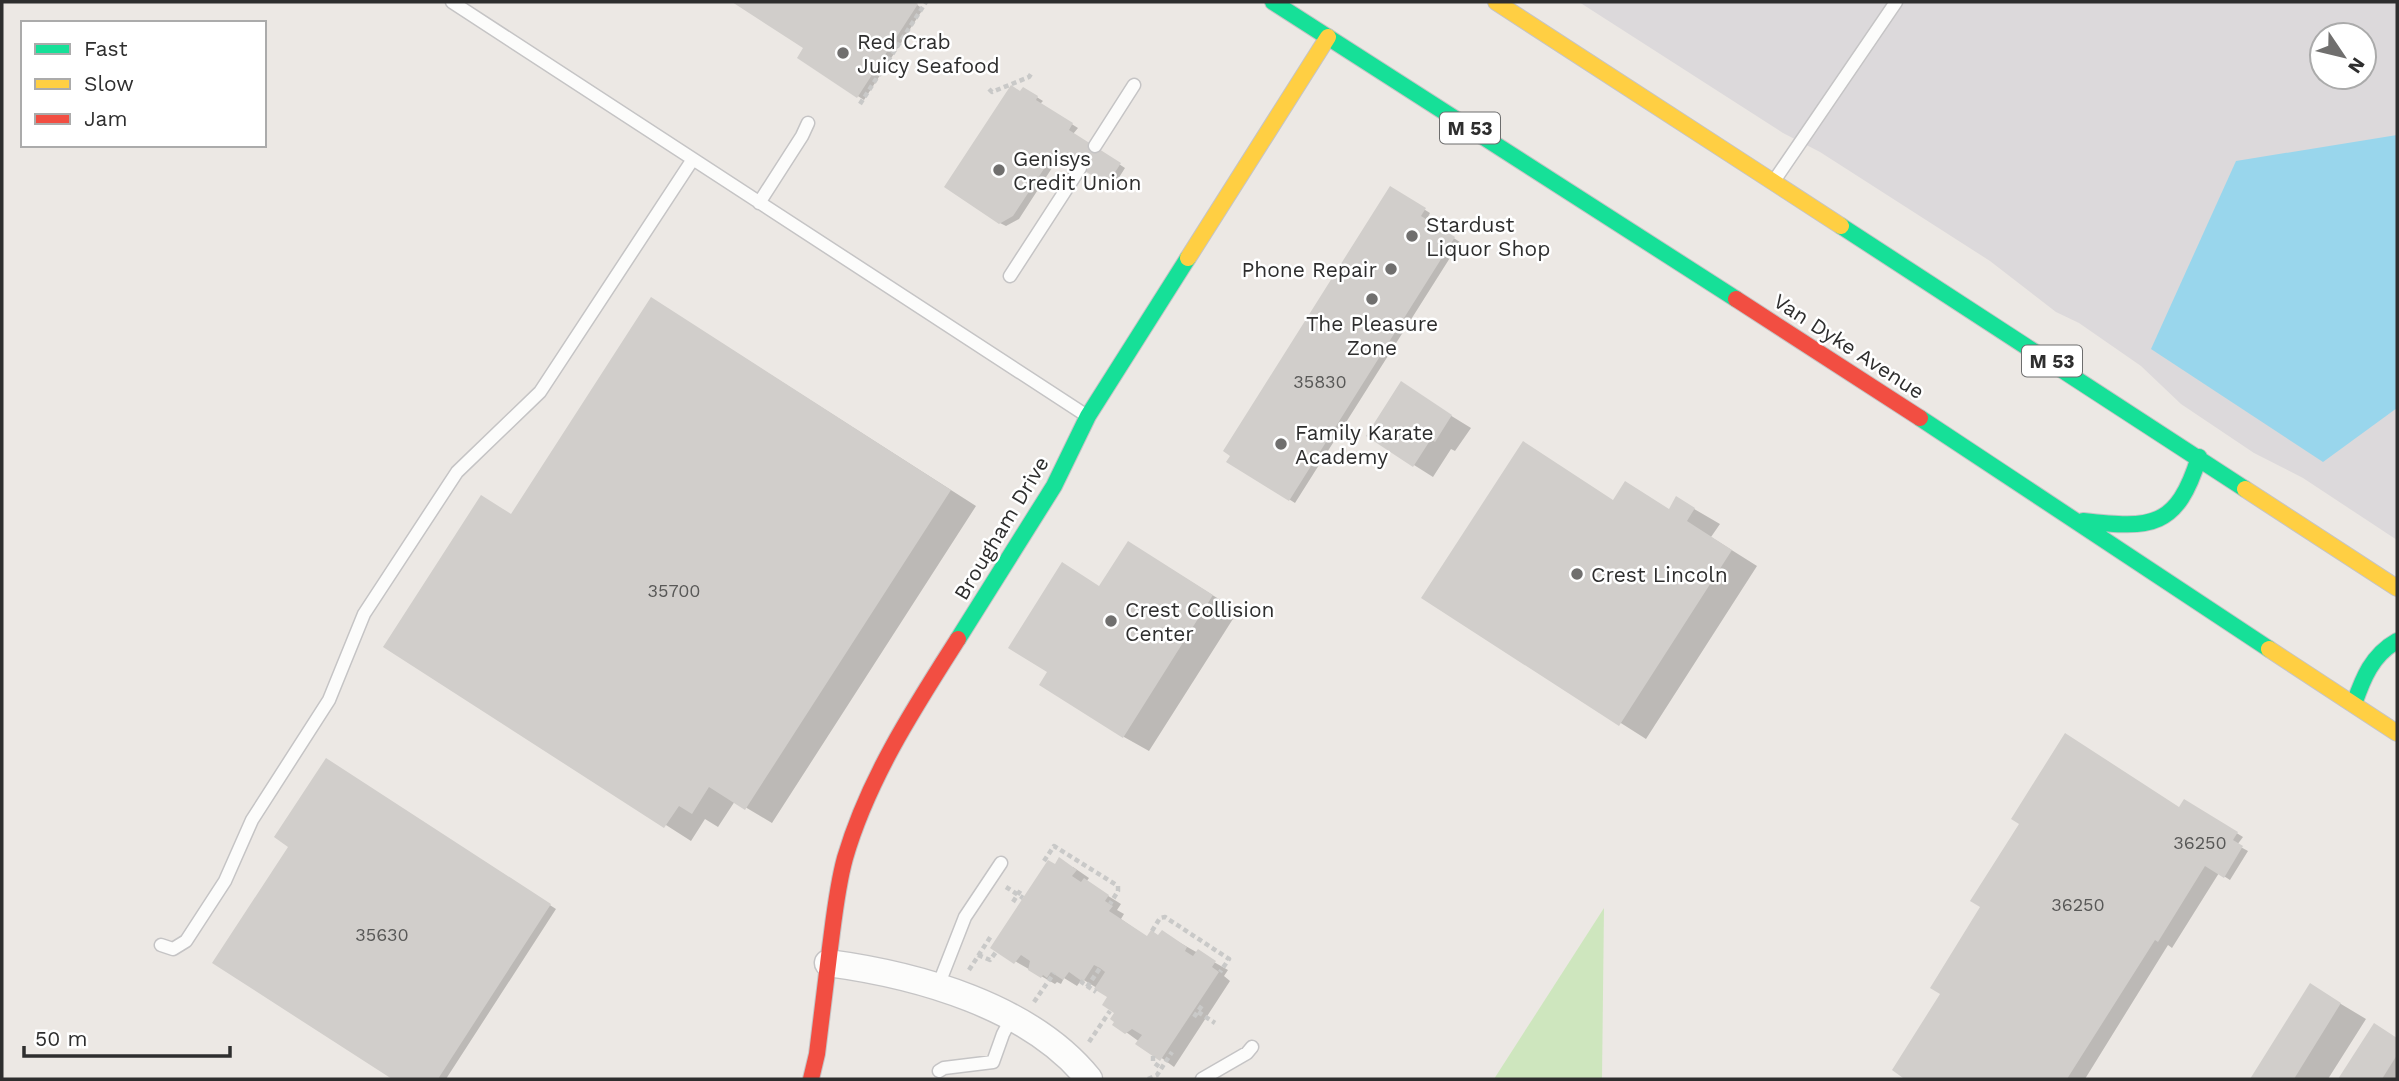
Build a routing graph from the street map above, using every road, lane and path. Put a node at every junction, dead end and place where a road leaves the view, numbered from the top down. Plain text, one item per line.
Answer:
1 (452, 2) edge
2 (926, 2) edge
3 (1273, 2) edge
4 (1496, 2) edge
5 (1896, 2) edge
6 (1328, 37) junction
7 (1031, 74) dead end
8 (1134, 85) dead end
9 (989, 89) dead end
10 (860, 104) dead end
11 (808, 123) dead end
12 (1095, 146) dead end
13 (693, 159) junction
14 (1080, 168) dead end
15 (1774, 181) junction
16 (759, 203) junction
17 (1010, 276) dead end
18 (1088, 416) junction
19 (2199, 457) junction
20 (2078, 520) junction
21 (2397, 588) edge
22 (2397, 641) edge
23 (2354, 704) junction
24 (2397, 733) edge
25 (1044, 861) dead end
26 (1001, 863) dead end
27 (1000, 883) dead end
28 (1022, 888) dead end
29 (1020, 897) junction
30 (1013, 902) dead end
31 (1110, 904) dead end
32 (1152, 932) dead end
33 (991, 936) dead end
34 (161, 945) dead end
35 (996, 952) dead end
36 (978, 955) junction
37 (828, 964) junction
38 (1100, 968) dead end
39 (969, 970) dead end
40 (1220, 972) dead end
41 (1054, 974) dead end
42 (1080, 981) dead end
43 (938, 986) junction
44 (1087, 987) junction
45 (1096, 992) dead end
46 (1034, 1002) dead end
47 (1203, 1004) dead end
48 (1110, 1011) dead end
49 (1198, 1012) junction
50 (1194, 1017) dead end
51 (1011, 1019) junction
52 (1215, 1023) dead end
53 (1089, 1042) dead end
54 (1252, 1047) dead end
55 (1172, 1052) dead end
56 (1153, 1056) dead end
57 (1161, 1068) junction
58 (939, 1071) dead end
59 (811, 1079) edge
60 (1089, 1079) edge
61 (1149, 1079) edge
62 (1202, 1079) edge

1 - 13 lane
2 - 10 path
3 - 6 main road, Van Dyke Avenue / M 53
4 - 15 main road, M 53
5 - 15 lane
6 - 18 main road, Brougham Drive
6 - 20 main road, Van Dyke Avenue / M 53
7 - 9 path
8 - 12 lane
11 - 16 lane
13 - 16 lane
13 - 34 lane
14 - 17 lane
15 - 19 main road, M 53
16 - 18 lane
18 - 37 main road, Brougham Drive
19 - 20 main road
19 - 21 main road, M 53
20 - 23 main road, Van Dyke Avenue / M 53
22 - 23 main road
23 - 24 main road, Van Dyke Avenue / M 53
25 - 31 path
26 - 43 lane
27 - 29 path
28 - 29 path
29 - 30 path
32 - 40 path
33 - 36 path
35 - 36 path
36 - 39 path
37 - 43 street
37 - 59 main road, Brougham Drive
38 - 44 path
41 - 46 path
42 - 44 path
43 - 51 street
44 - 45 path
47 - 49 path
48 - 53 path
49 - 50 path
49 - 52 path
51 - 58 lane
51 - 60 street
54 - 62 lane
55 - 57 path
56 - 57 path
57 - 61 path

